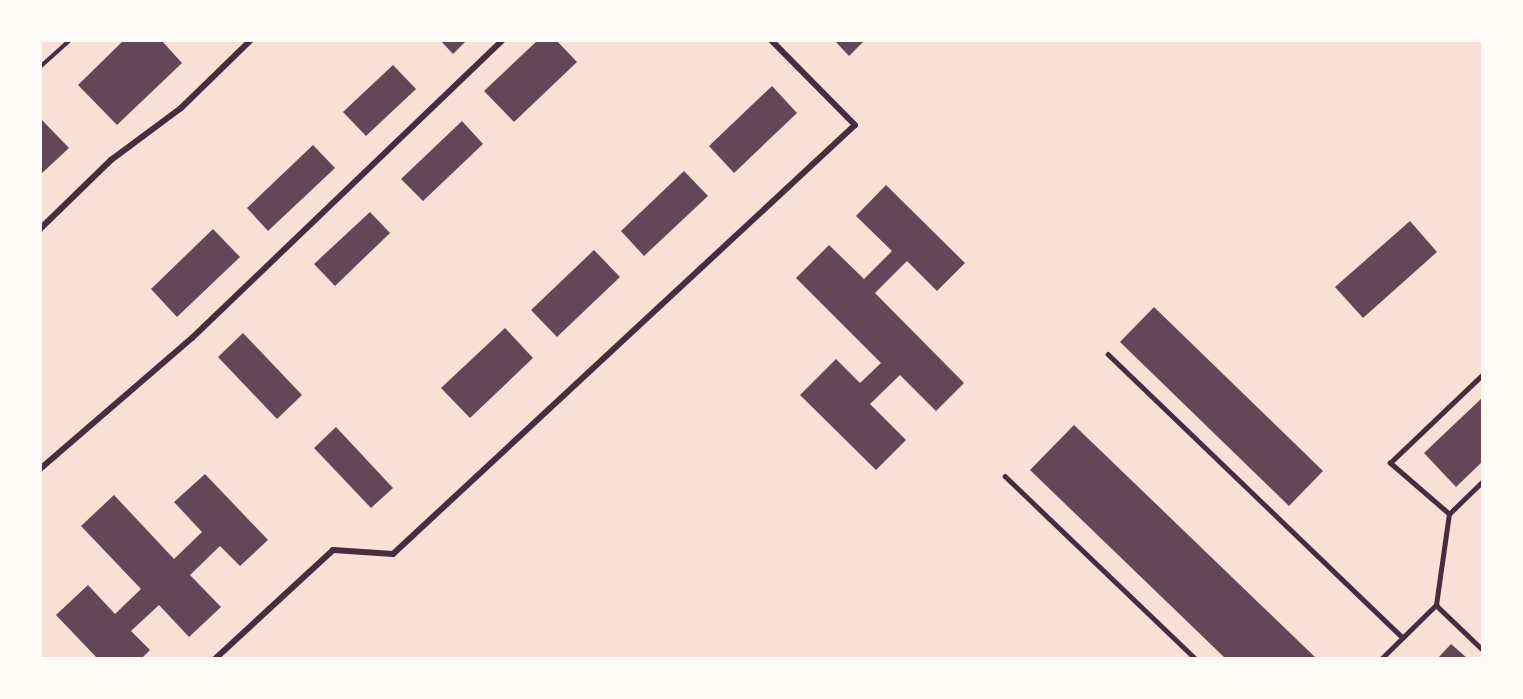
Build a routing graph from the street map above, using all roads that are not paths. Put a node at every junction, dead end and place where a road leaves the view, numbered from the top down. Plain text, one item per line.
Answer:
1 (251, 40) edge
2 (503, 40) edge
3 (771, 40) edge
4 (40, 229) edge
5 (1108, 354) dead end
6 (1482, 375) edge
7 (40, 469) edge
8 (1005, 476) dead end
9 (1482, 482) edge
10 (1449, 514) junction
11 (1436, 605) junction
12 (1403, 638) junction
13 (1482, 648) edge
14 (216, 658) edge
15 (1195, 658) edge
16 (1382, 658) edge

1 - 4 street
2 - 7 street
3 - 14 street
5 - 12 lane
6 - 10 lane
8 - 15 lane
9 - 10 lane
10 - 11 lane
11 - 12 lane
11 - 13 lane
12 - 16 lane

